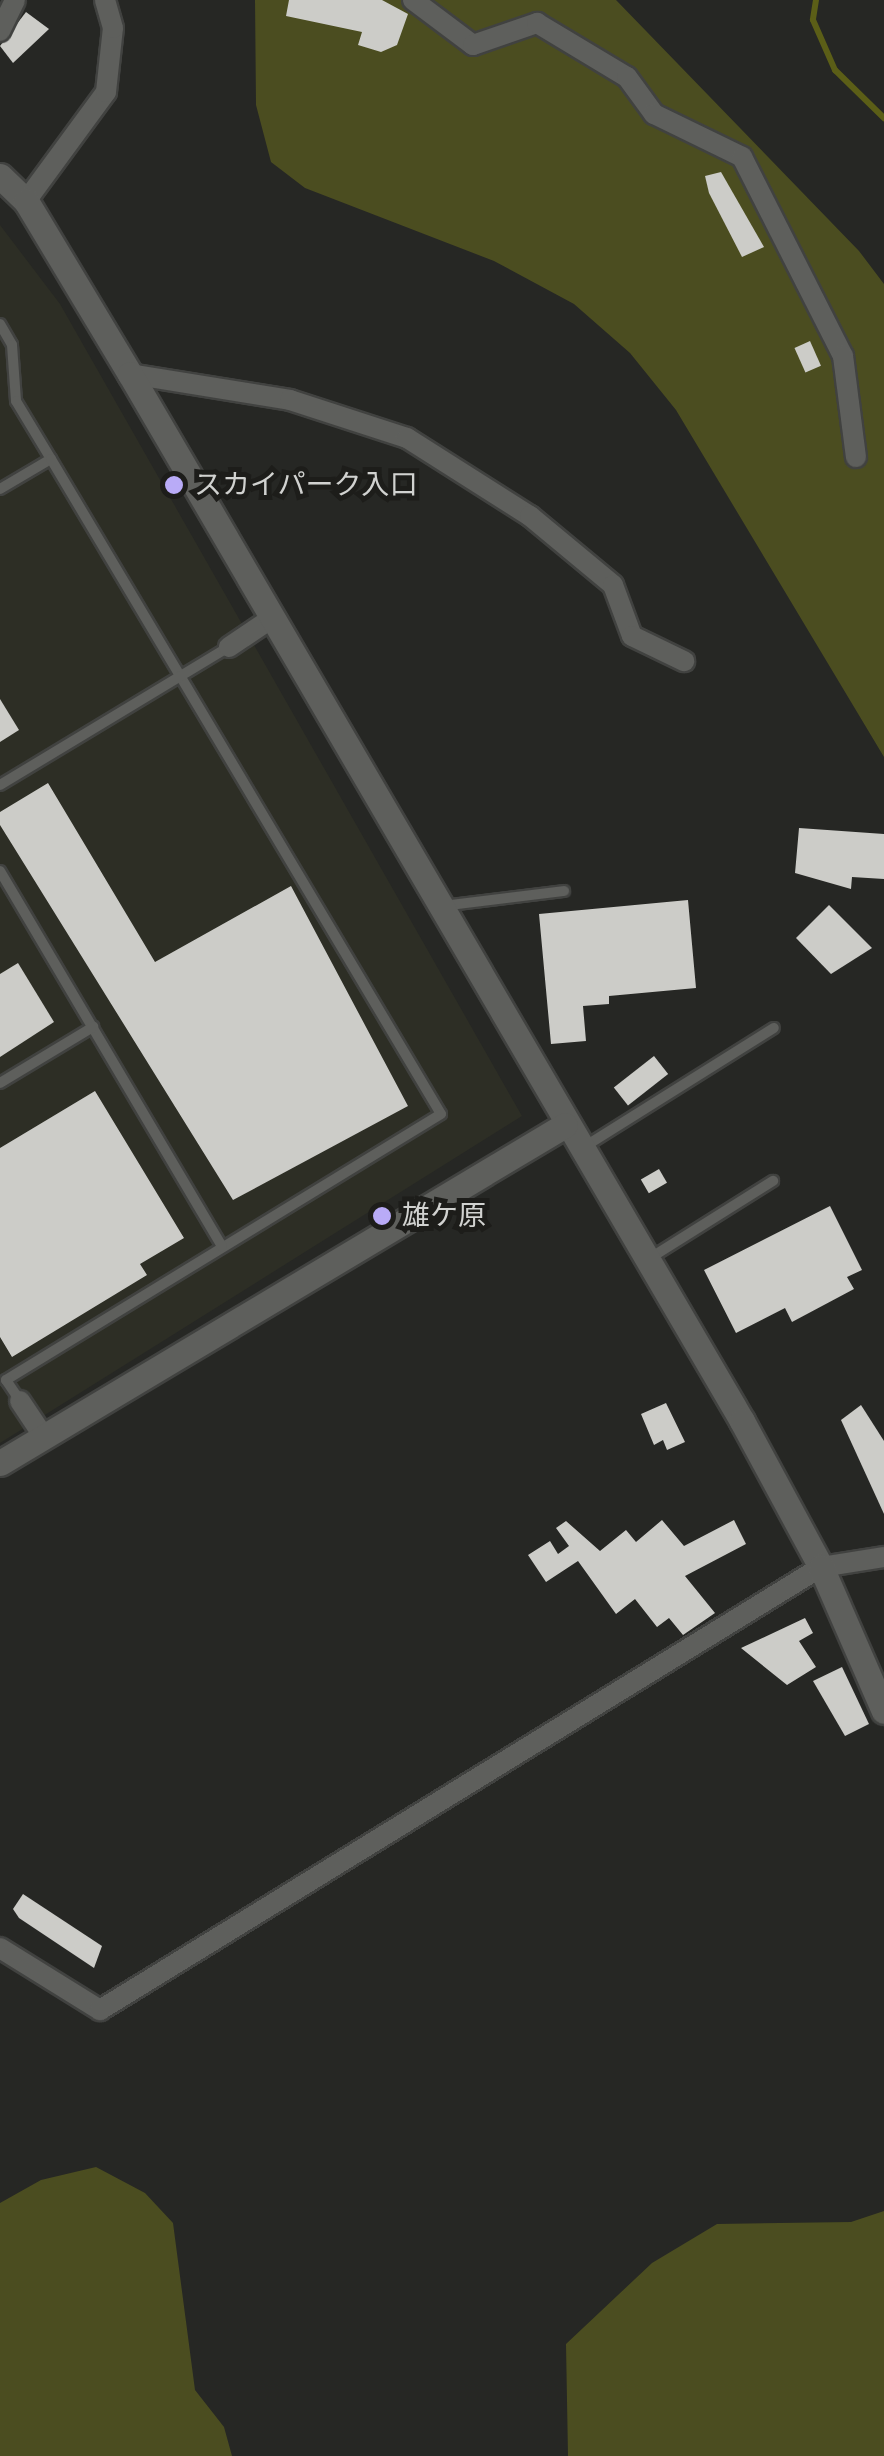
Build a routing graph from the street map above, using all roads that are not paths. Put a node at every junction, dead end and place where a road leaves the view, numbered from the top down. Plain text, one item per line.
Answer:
1 (15, 0) edge
2 (104, 0) edge
3 (413, 0) edge
4 (0, 30) edge
5 (0, 176) edge
6 (26, 202) junction
7 (0, 324) edge
8 (130, 374) junction
9 (856, 457) dead end
10 (51, 459) junction
11 (0, 488) edge
12 (272, 618) junction
13 (230, 647) joint
14 (684, 661) dead end
15 (182, 675) junction
16 (0, 785) edge
17 (0, 872) edge
18 (564, 890) dead end
19 (441, 906) junction
20 (92, 1026) junction
21 (774, 1028) dead end
22 (0, 1083) edge
23 (565, 1125) junction
24 (580, 1149) junction
25 (772, 1181) dead end
26 (222, 1246) junction
27 (647, 1260) junction
28 (2, 1378) edge
29 (20, 1401) joint
30 (44, 1437) junction
31 (0, 1463) edge
32 (884, 1556) edge
33 (821, 1567) junction
34 (884, 1711) edge
35 (0, 1948) edge

1 - 4 street
2 - 6 street
3 - 9 street
5 - 6 street
6 - 8 street
7 - 10 lane
8 - 12 street
8 - 14 street
10 - 11 lane
10 - 15 lane
12 - 13 street
12 - 19 street
13 - 15 lane
15 - 16 lane
15 - 26 lane
17 - 20 lane
18 - 19 lane
19 - 23 street
20 - 22 lane
20 - 26 lane
21 - 24 lane
23 - 24 street
23 - 30 street
24 - 27 street
25 - 27 lane
26 - 28 lane
27 - 33 street
28 - 29 lane
29 - 30 street
30 - 31 street
32 - 33 street
33 - 34 street
33 - 35 street

